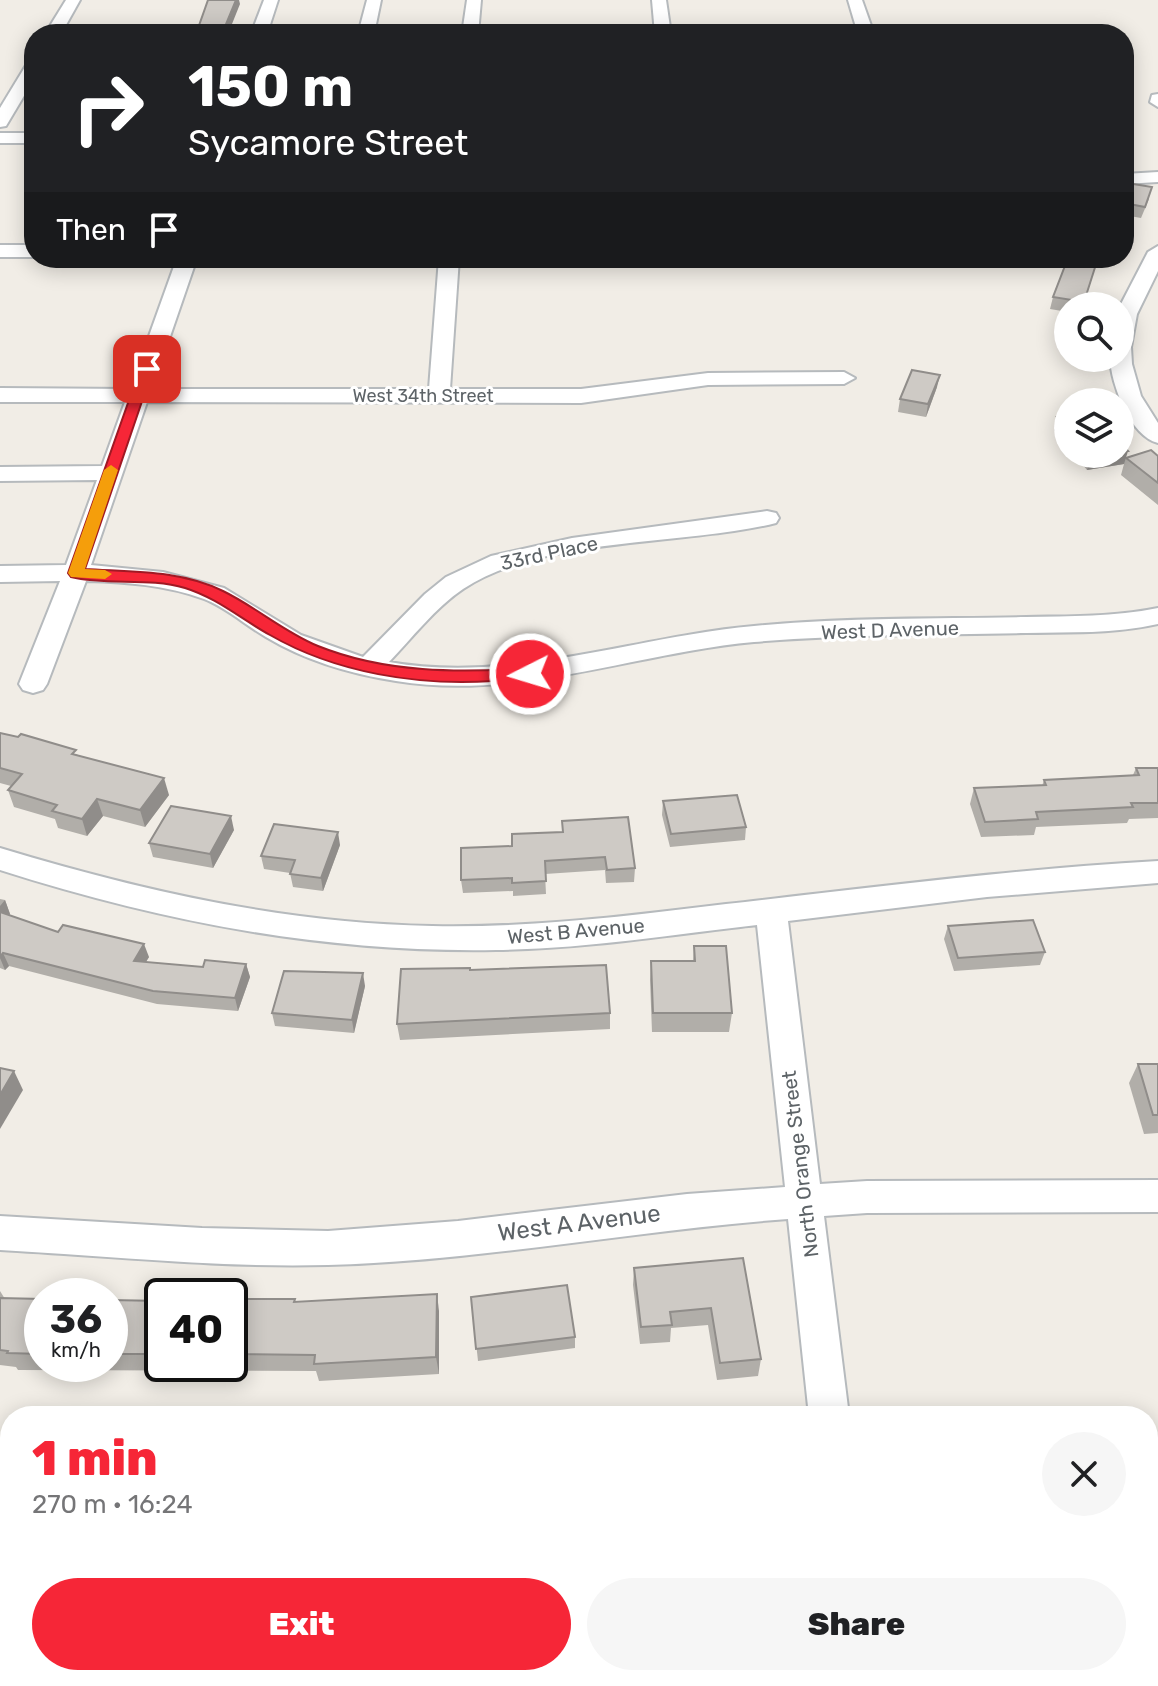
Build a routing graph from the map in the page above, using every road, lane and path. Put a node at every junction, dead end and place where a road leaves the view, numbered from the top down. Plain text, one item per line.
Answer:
1 (73, 0) edge
2 (271, 0) edge
3 (374, 0) edge
4 (474, 0) edge
5 (659, 0) edge
6 (855, 0) edge
7 (59, 24) edge
8 (263, 24) edge
9 (368, 24) edge
10 (471, 24) edge
11 (662, 24) edge
12 (863, 24) edge
13 (24, 82) edge
14 (0, 122) edge
15 (0, 138) edge
16 (24, 138) edge
17 (1158, 177) edge
18 (1134, 178) edge
19 (0, 251) edge
20 (24, 251) edge
21 (1158, 252) edge
22 (184, 268) edge
23 (448, 268) edge
24 (844, 378) dead end
25 (0, 395) edge
26 (136, 395) junction
27 (439, 396) junction
28 (1158, 436) edge
29 (109, 473) junction
30 (0, 474) edge
31 (767, 518) dead end
32 (76, 573) junction
33 (0, 574) edge
34 (1158, 616) edge
35 (368, 668) junction
36 (33, 684) dead end
37 (0, 859) edge
38 (1158, 872) edge
39 (771, 911) junction
40 (1158, 1196) edge
41 (805, 1201) junction
42 (0, 1233) edge
43 (828, 1406) edge

1 - 7 street
2 - 8 street
3 - 9 street
4 - 10 street
5 - 11 street
6 - 12 street
13 - 14 street
15 - 16 street
17 - 18 street
19 - 20 street
21 - 28 street
22 - 26 street
23 - 27 street
24 - 27 street, West 34th Street
25 - 26 street, West 34th Street
26 - 27 street, West 34th Street
26 - 29 street
29 - 30 street
29 - 32 street
31 - 35 street, 33rd Place
32 - 33 street, West D Avenue
32 - 35 street, West D Avenue
32 - 36 street
34 - 35 street, West D Avenue
37 - 39 street, West B Avenue
38 - 39 street, West B Avenue
39 - 41 street, North Orange Street
40 - 41 street, West A Avenue
41 - 42 street, West A Avenue
41 - 43 street, North Orange Street

